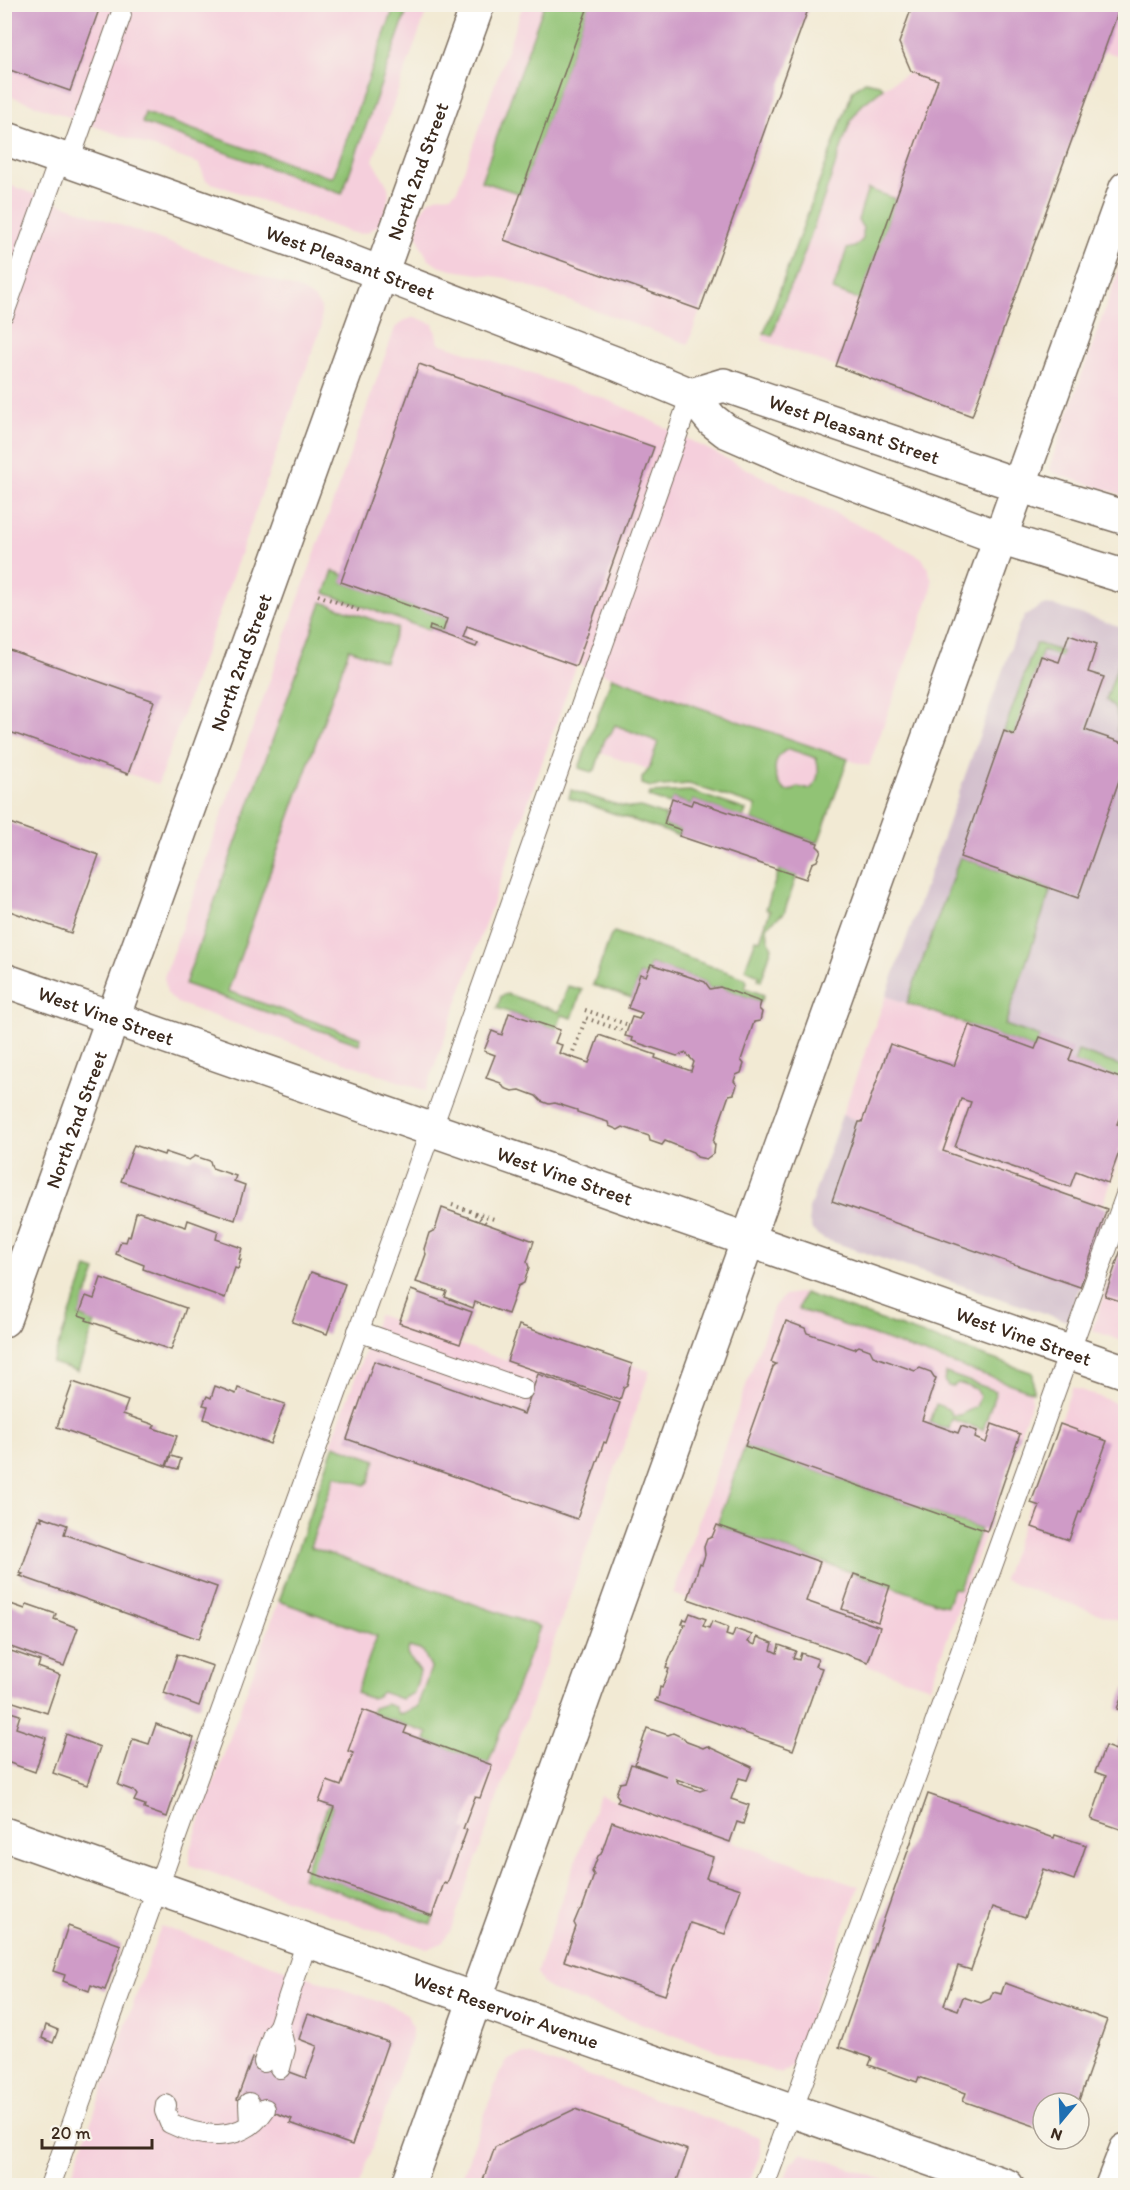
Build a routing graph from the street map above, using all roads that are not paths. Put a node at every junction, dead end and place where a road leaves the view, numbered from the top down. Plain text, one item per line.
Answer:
1 (478, 4) edge
2 (121, 15) dead end
3 (4, 138) edge
4 (64, 159) junction
5 (1125, 188) edge
6 (380, 273) junction
7 (4, 313) edge
8 (691, 395) junction
9 (1018, 485) junction
10 (1125, 518) edge
11 (1000, 538) junction
12 (1125, 577) edge
13 (4, 980) edge
14 (113, 1018) junction
15 (431, 1129) junction
16 (1125, 1195) edge
17 (748, 1240) junction
18 (4, 1320) edge
19 (358, 1331) junction
20 (1070, 1352) junction
21 (1125, 1372) edge
22 (523, 1389) dead end
23 (4, 1834) edge
24 (157, 1888) junction
25 (308, 1941) junction
26 (474, 1999) junction
27 (272, 2065) dead end
28 (166, 2105) dead end
29 (257, 2106) dead end
30 (792, 2110) junction
31 (1125, 2150) edge
32 (50, 2186) edge
33 (408, 2186) edge
34 (764, 2186) edge
35 (1007, 2186) edge
36 (1112, 2186) edge

1 - 6 street, North 2nd Street
2 - 4 lane
3 - 4 street, West Pleasant Street
4 - 6 street, West Pleasant Street
4 - 7 lane
5 - 9 street
6 - 8 street, West Pleasant Street
6 - 14 street, North 2nd Street
8 - 9 street, West Pleasant Street
8 - 11 street, West Pleasant Street
8 - 15 lane
9 - 10 street, West Pleasant Street
9 - 11 street
11 - 12 street, West Pleasant Street
11 - 17 street
13 - 14 street, West Vine Street
14 - 15 street, West Vine Street
14 - 18 street, North 2nd Street
15 - 17 street, West Vine Street
15 - 19 lane
16 - 20 lane
17 - 20 street, West Vine Street
17 - 26 street
19 - 22 lane
19 - 24 lane
20 - 21 street, West Vine Street
20 - 30 lane
23 - 24 street, West Reservoir Avenue
24 - 25 street, West Reservoir Avenue
24 - 32 lane
25 - 26 street, West Reservoir Avenue
25 - 27 lane
26 - 30 street, West Reservoir Avenue
26 - 33 street
28 - 29 lane
30 - 34 lane
30 - 35 street, West Reservoir Avenue
31 - 36 street

